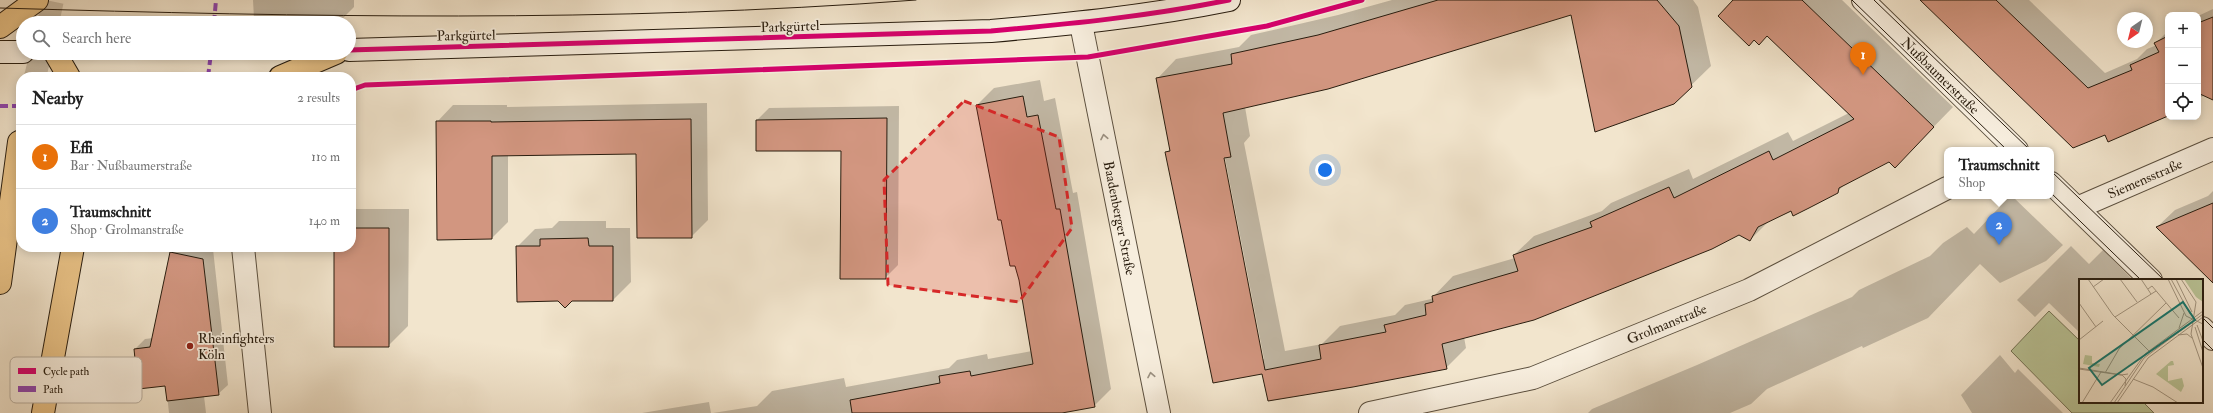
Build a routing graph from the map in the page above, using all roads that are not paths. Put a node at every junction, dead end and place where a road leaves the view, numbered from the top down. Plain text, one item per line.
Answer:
1 (1229, 0) edge
2 (1863, 0) edge
3 (29, 8) edge
4 (17, 16) edge
5 (16, 17) edge
6 (1081, 24) junction
7 (0, 27) edge
8 (356, 50) edge
9 (0, 52) edge
10 (16, 52) edge
11 (59, 60) edge
12 (320, 60) edge
13 (66, 72) edge
14 (292, 72) edge
15 (2014, 147) edge
16 (2213, 149) edge
17 (16, 164) edge
18 (2054, 186) edge
19 (1944, 190) edge
20 (2077, 208) junction
21 (72, 252) edge
22 (87, 252) edge
23 (244, 252) edge
24 (2150, 279) edge
25 (0, 283) edge
26 (2203, 329) edge
27 (2213, 339) edge
28 (56, 340) junction
29 (53, 357) edge
30 (45, 403) edge
31 (43, 413) edge
32 (260, 413) edge
33 (1158, 413) edge
34 (1370, 413) edge

1 - 6 street, Parkgürtel
2 - 15 street, Nußbaumerstraße
3 - 4 highway
5 - 7 highway
6 - 8 street, Parkgürtel
33 -> 6 street, Baadenberger Straße
9 - 10 street
11 - 13 highway
12 - 14 highway
16 - 20 street, Siemensstraße
17 - 25 highway
18 - 20 street
19 - 34 street, Grolmanstraße
20 - 24 street
21 - 28 highway
22 - 28 highway
23 - 32 street
26 - 27 street
28 - 29 highway
30 - 31 highway

